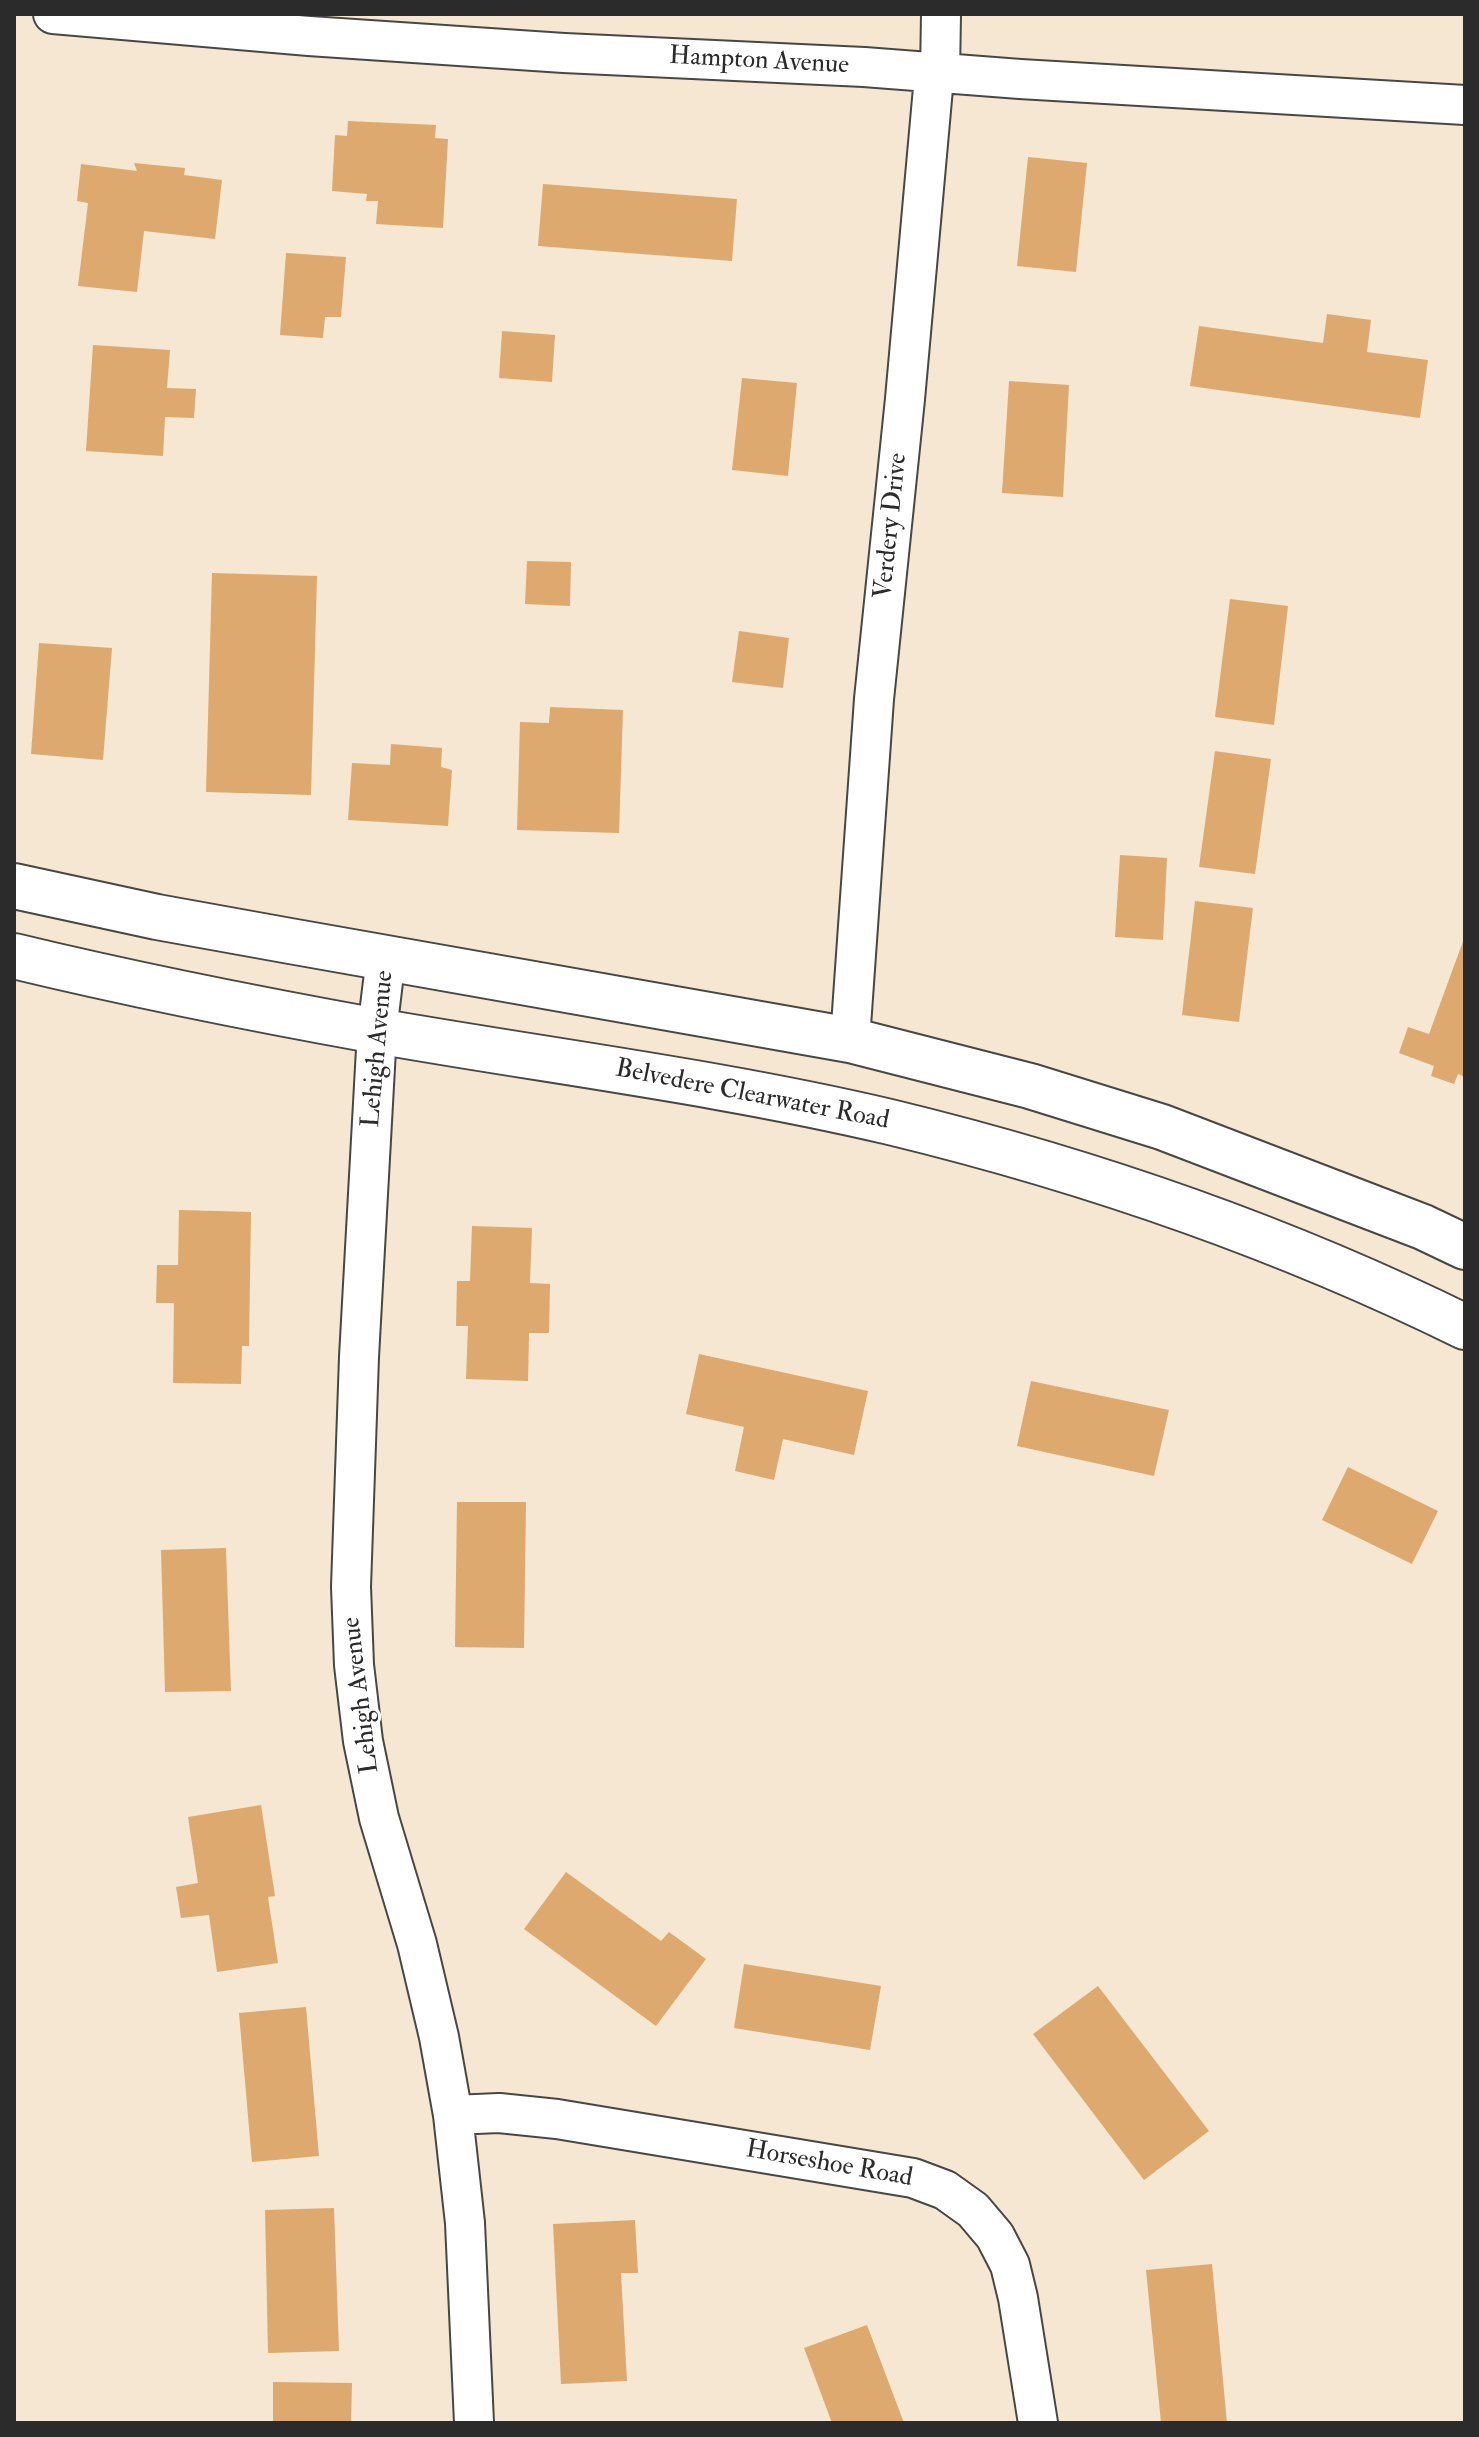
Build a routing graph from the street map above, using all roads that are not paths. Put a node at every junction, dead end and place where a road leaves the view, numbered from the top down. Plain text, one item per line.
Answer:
1 (53, 14) edge
2 (941, 14) edge
3 (940, 74) junction
4 (1465, 105) edge
5 (14, 886) edge
6 (14, 956) edge
7 (386, 957) junction
8 (377, 1031) junction
9 (850, 1040) junction
10 (1465, 1247) edge
11 (1465, 1327) edge
12 (453, 2115) junction
13 (474, 2423) edge
14 (1038, 2423) edge

1 - 3 street, Hampton Avenue
2 - 3 street, Verdery Drive
3 - 4 street, Hampton Avenue
3 - 9 street, Verdery Drive
5 - 7 main road
6 - 8 main road, Belvedere Clearwater Road
7 - 8 street, Lehigh Avenue
7 - 9 main road
8 - 11 main road, Belvedere Clearwater Road
8 - 12 street, Lehigh Avenue
9 - 10 main road
12 - 13 street, Lehigh Avenue
12 - 14 street, Horseshoe Road

